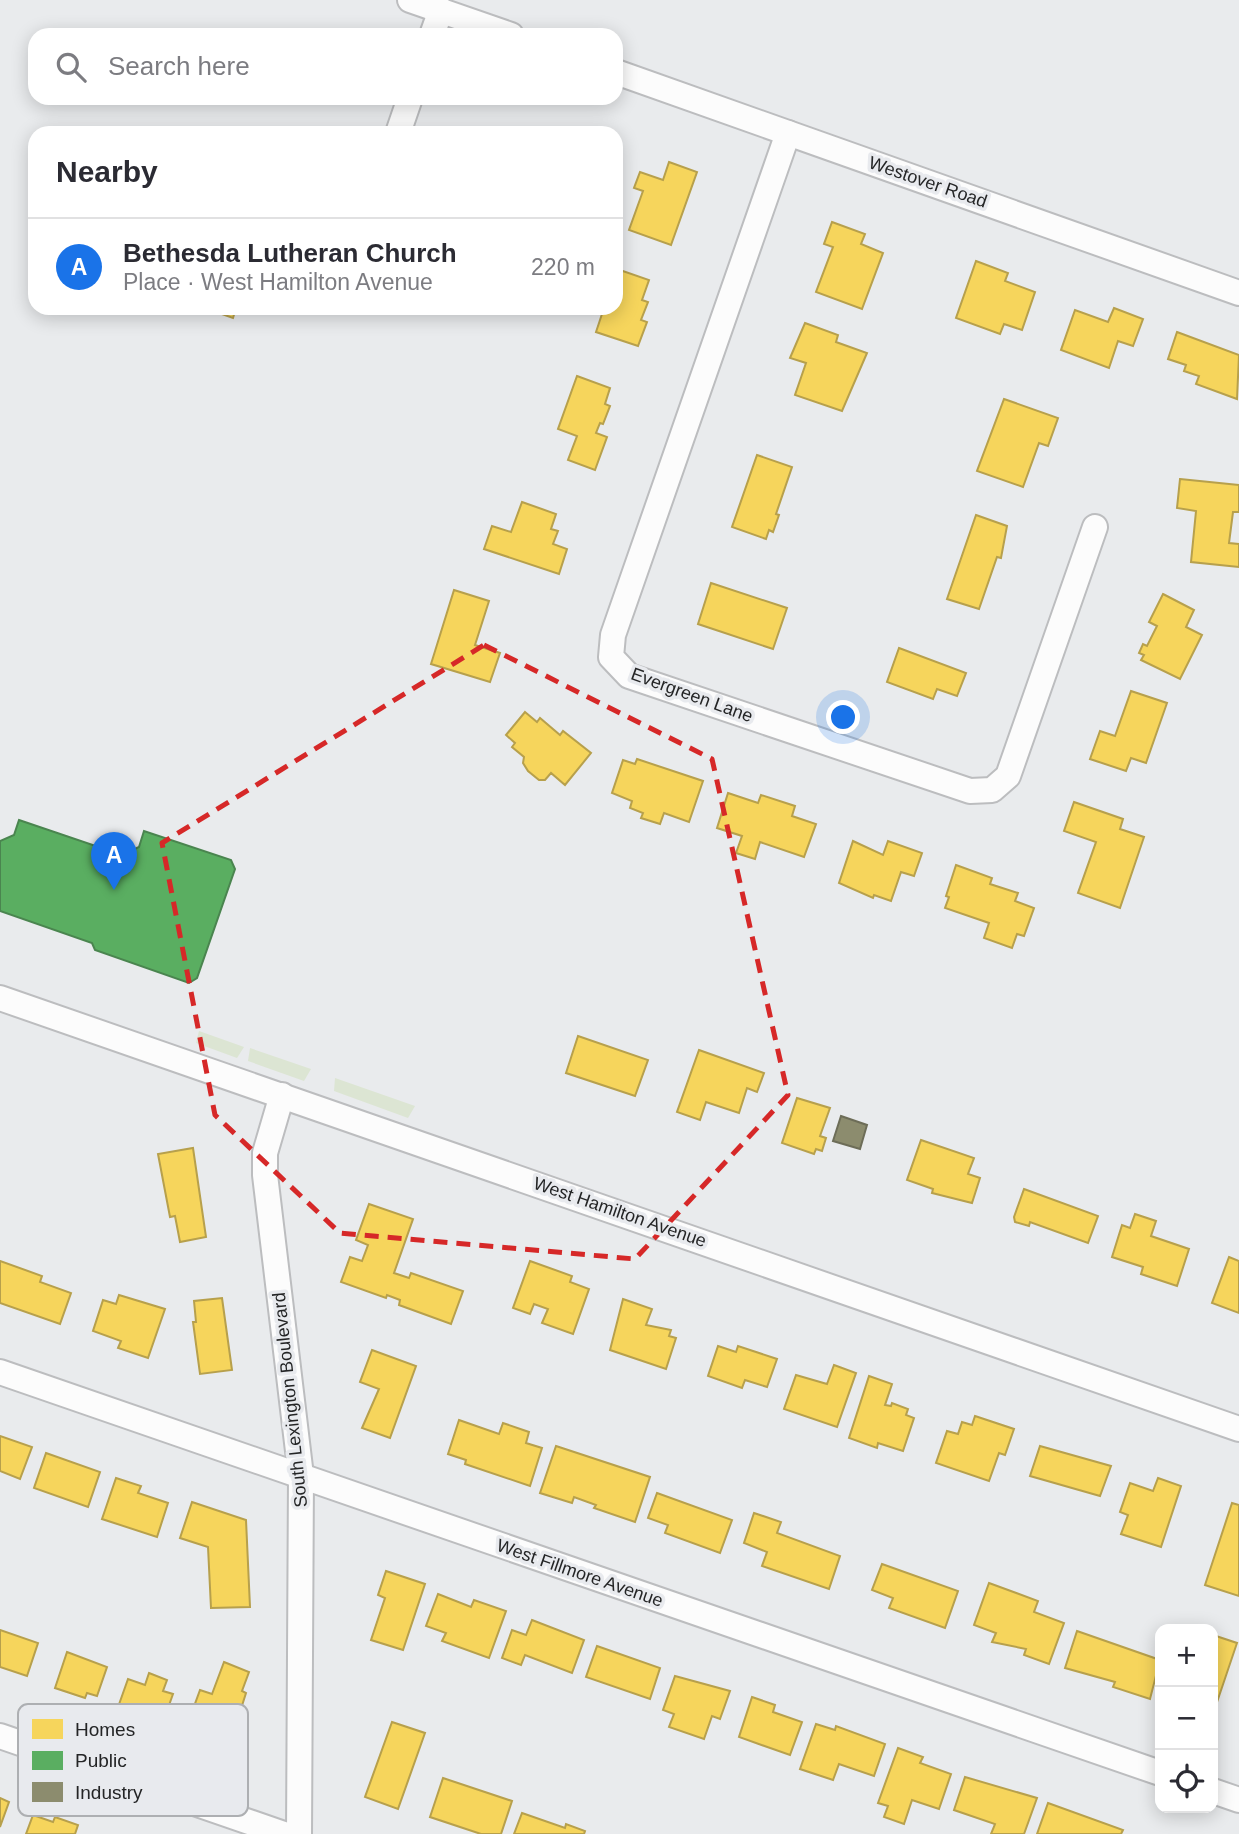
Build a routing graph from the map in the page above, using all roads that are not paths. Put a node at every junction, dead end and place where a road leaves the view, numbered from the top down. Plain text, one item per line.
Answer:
1 (410, 0) edge
2 (440, 10) junction
3 (434, 28) edge
4 (491, 28) edge
5 (623, 74) edge
6 (408, 105) edge
7 (400, 126) edge
8 (788, 133) junction
9 (1239, 293) edge
10 (1096, 527) dead end
11 (0, 998) edge
12 (282, 1095) junction
13 (0, 1372) edge
14 (1239, 1429) edge
15 (301, 1476) junction
16 (0, 1736) edge
17 (18, 1742) edge
18 (1155, 1771) edge
19 (1218, 1793) edge
20 (1239, 1800) edge
21 (232, 1816) edge
22 (284, 1834) edge
23 (299, 1834) edge

1 - 2 street
2 - 3 street
2 - 4 street
5 - 8 street, Westover Road
6 - 7 street
8 - 9 street, Westover Road
8 - 10 street, Evergreen Lane
11 - 12 street, West Hamilton Avenue
12 - 14 street, West Hamilton Avenue
12 - 15 street, South Lexington Boulevard
13 - 15 street, West Fillmore Avenue
15 - 18 street, West Fillmore Avenue
15 - 23 street, South Lexington Boulevard
16 - 17 street
19 - 20 street
21 - 22 street

